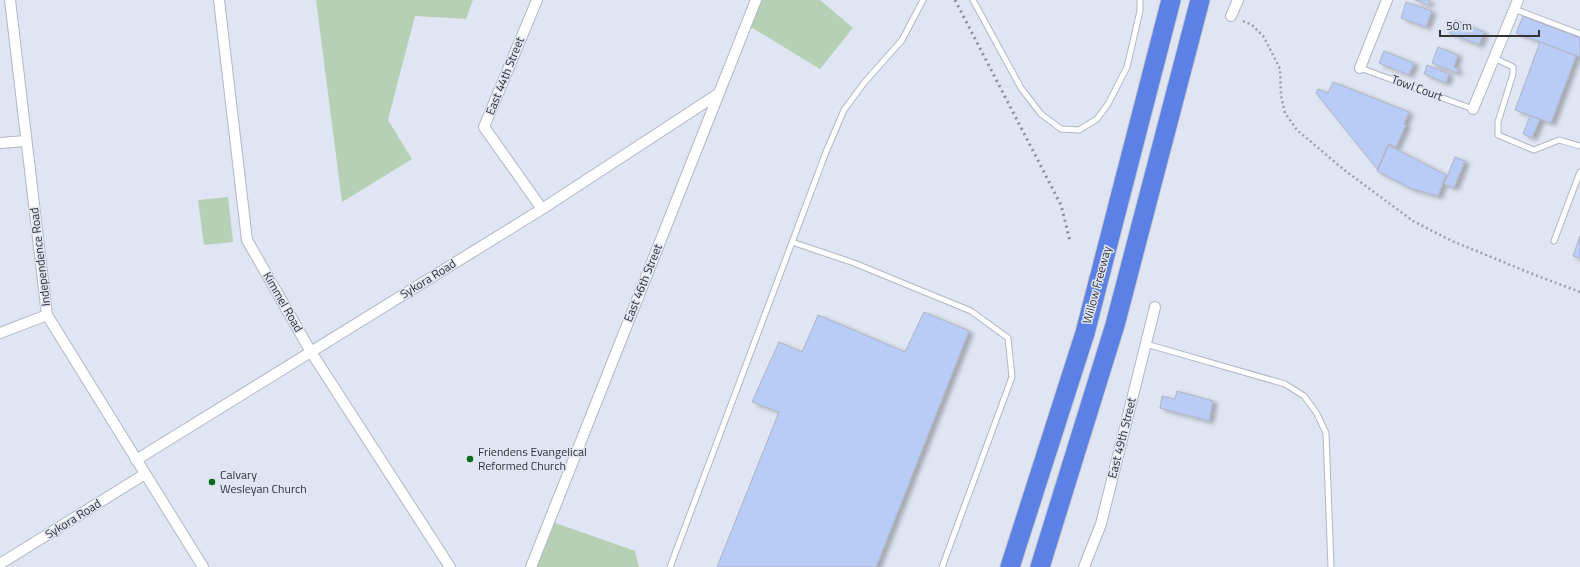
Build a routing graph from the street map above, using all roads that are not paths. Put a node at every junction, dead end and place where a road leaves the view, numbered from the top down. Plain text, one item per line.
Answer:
1 (10, 0) edge
2 (219, 0) edge
3 (537, 0) edge
4 (756, 0) edge
5 (923, 0) edge
6 (973, 0) edge
7 (1140, 0) edge
8 (1171, 0) edge
9 (1238, 0) edge
10 (1387, 0) edge
11 (1199, 4) edge
12 (1516, 4) edge
13 (1231, 16) dead end
14 (1580, 34) edge
15 (1494, 58) junction
16 (1360, 68) joint
17 (718, 94) junction
18 (1473, 109) joint
19 (26, 141) junction
20 (0, 143) edge
21 (1580, 146) edge
22 (1580, 172) edge
23 (542, 209) junction
24 (1554, 241) dead end
25 (792, 242) junction
26 (1155, 307) dead end
27 (47, 315) junction
28 (0, 333) edge
29 (1146, 344) junction
30 (311, 352) junction
31 (136, 460) junction
32 (145, 474) junction
33 (0, 564) edge
34 (203, 567) edge
35 (450, 567) edge
36 (531, 567) edge
37 (670, 567) edge
38 (942, 567) edge
39 (1010, 567) edge
40 (1040, 567) edge
41 (1084, 567) edge
42 (1331, 567) edge

1 - 19 street, Independence Road
2 - 30 street, Kimmel Road
3 - 23 street, East 44th Street
4 - 17 street, East 46th Street
5 - 25 lane
6 - 7 lane
8 - 39 highway, Willow Freeway
9 - 13 street
10 - 16 street
11 - 40 highway
12 - 14 lane
12 - 15 street
15 - 18 street
15 - 21 lane
16 - 18 lane, Towl Court
17 - 23 street, Sykora Road
17 - 36 street, East 46th Street
19 - 20 street
19 - 27 street, Independence Road
22 - 24 lane
23 - 30 street, Sykora Road
25 - 37 lane
25 - 38 lane
26 - 29 street, East 49th Street
27 - 28 street
27 - 31 street, Independence Road
29 - 41 street, East 49th Street
29 - 42 lane
30 - 31 street, Sykora Road
30 - 35 street, Kimmel Road
31 - 32 street, Independence Road
32 - 33 street, Sykora Road
32 - 34 street, Independence Road

